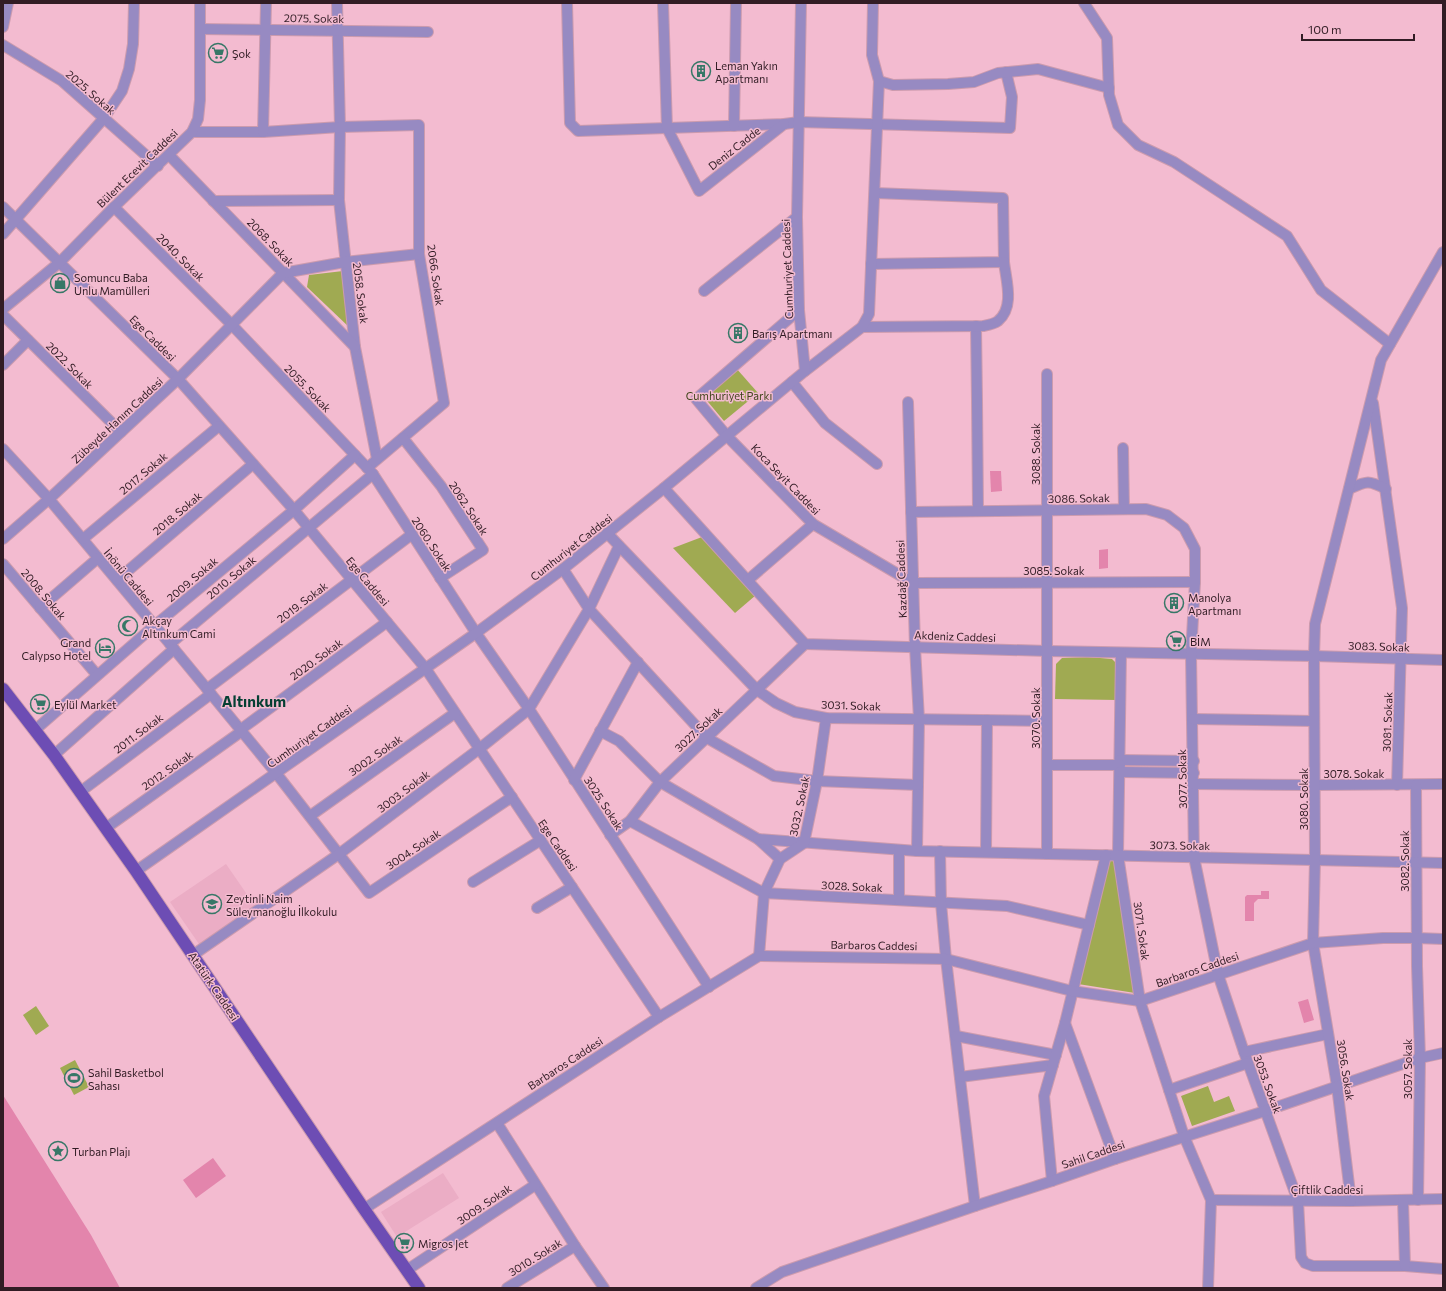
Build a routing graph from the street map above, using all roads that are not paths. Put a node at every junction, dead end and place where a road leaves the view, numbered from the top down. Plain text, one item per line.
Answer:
1 (8, 3) edge
2 (134, 3) edge
3 (200, 3) edge
4 (266, 3) edge
5 (337, 3) edge
6 (567, 3) edge
7 (662, 3) edge
8 (736, 3) edge
9 (801, 3) edge
10 (873, 3) edge
11 (1084, 3) edge
12 (3, 27) edge
13 (200, 29) junction
14 (266, 30) junction
15 (337, 31) junction
16 (428, 32) dead end
17 (3, 45) edge
18 (1006, 72) junction
19 (880, 81) junction
20 (1109, 88) junction
21 (104, 118) junction
22 (799, 122) junction
23 (784, 124) junction
24 (878, 124) junction
25 (734, 126) junction
26 (340, 127) junction
27 (667, 128) junction
28 (192, 132) junction
29 (263, 132) junction
30 (169, 155) junction
31 (158, 166) junction
32 (875, 193) junction
33 (213, 200) junction
34 (339, 200) junction
35 (3, 207) edge
36 (114, 207) junction
37 (797, 217) junction
38 (16, 220) junction
39 (3, 234) edge
40 (1443, 252) edge
41 (419, 254) junction
42 (60, 262) junction
43 (345, 262) junction
44 (1004, 262) junction
45 (872, 264) junction
46 (283, 273) junction
47 (704, 291) dead end
48 (3, 310) edge
49 (799, 310) junction
50 (3, 315) edge
51 (232, 325) junction
52 (976, 326) junction
53 (862, 327) junction
54 (28, 340) junction
55 (1390, 344) junction
56 (355, 347) junction
57 (3, 365) edge
58 (805, 371) junction
59 (1047, 374) dead end
60 (178, 379) junction
61 (792, 382) junction
62 (1372, 397) junction
63 (908, 402) dead end
64 (444, 403) joint
65 (219, 426) junction
66 (121, 432) junction
67 (727, 436) junction
68 (403, 438) junction
69 (1123, 448) dead end
70 (3, 449) edge
71 (355, 455) junction
72 (376, 459) junction
73 (253, 464) junction
74 (877, 464) dead end
75 (370, 471) junction
76 (664, 488) junction
77 (1349, 489) junction
78 (1386, 489) junction
79 (49, 499) junction
80 (1124, 509) junction
81 (294, 510) junction
82 (1048, 510) junction
83 (978, 511) junction
84 (911, 512) junction
85 (813, 524) junction
86 (308, 528) junction
87 (608, 533) junction
88 (411, 535) junction
89 (3, 539) edge
90 (83, 539) junction
91 (619, 546) junction
92 (98, 558) junction
93 (3, 564) edge
94 (563, 569) junction
95 (440, 578) junction
96 (117, 580) junction
97 (351, 580) junction
98 (748, 580) junction
99 (1048, 582) junction
100 (1195, 582) junction
101 (913, 583) junction
102 (40, 608) junction
103 (589, 609) junction
104 (387, 622) junction
105 (154, 626) junction
106 (476, 633) junction
107 (805, 644) junction
108 (172, 647) junction
109 (915, 647) junction
110 (1048, 651) junction
111 (1121, 653) junction
112 (1191, 654) junction
113 (1314, 656) junction
114 (1401, 660) junction
115 (1443, 660) edge
116 (638, 662) junction
117 (426, 669) junction
118 (97, 675) junction
119 (3, 689) edge
120 (757, 690) junction
121 (209, 692) junction
122 (528, 709) junction
123 (455, 713) junction
124 (826, 718) junction
125 (919, 719) junction
126 (1193, 719) junction
127 (987, 720) junction
128 (1047, 721) junction
129 (1314, 721) junction
130 (35, 730) junction
131 (241, 731) junction
132 (600, 731) junction
133 (707, 738) junction
134 (480, 749) junction
135 (54, 755) junction
136 (1194, 761) junction
137 (1047, 764) junction
138 (1120, 766) junction
139 (276, 773) junction
140 (1194, 773) junction
141 (574, 780) junction
142 (817, 781) junction
143 (660, 782) junction
144 (1194, 784) junction
145 (1443, 784) edge
146 (918, 785) junction
147 (1315, 785) junction
148 (1397, 785) junction
149 (1416, 785) junction
150 (80, 792) junction
151 (512, 797) junction
152 (310, 816) junction
153 (630, 821) junction
154 (106, 828) junction
155 (610, 835) junction
156 (758, 839) junction
157 (541, 840) junction
158 (804, 843) junction
159 (899, 850) junction
160 (917, 851) junction
161 (940, 851) junction
162 (986, 852) junction
163 (339, 854) junction
164 (1047, 854) junction
165 (1106, 855) junction
166 (1118, 855) junction
167 (1194, 857) junction
168 (780, 859) junction
169 (1316, 860) junction
170 (1416, 862) junction
171 (1443, 863) edge
172 (136, 871) junction
173 (473, 882) dead end
174 (572, 887) junction
175 (764, 893) junction
176 (899, 900) junction
177 (941, 903) junction
178 (537, 908) dead end
179 (1089, 925) junction
180 (1417, 938) junction
181 (1443, 939) edge
182 (1313, 943) junction
183 (193, 955) junction
184 (759, 956) junction
185 (946, 959) junction
186 (1218, 974) junction
187 (708, 987) junction
188 (1072, 992) junction
189 (1140, 1001) junction
190 (659, 1017) junction
191 (1065, 1023) junction
192 (1328, 1034) junction
193 (956, 1036) junction
194 (1244, 1052) junction
195 (1443, 1053) edge
196 (1420, 1058) junction
197 (1054, 1060) junction
198 (1248, 1063) junction
199 (960, 1077) junction
200 (1337, 1086) junction
201 (1169, 1090) junction
202 (1265, 1111) junction
203 (497, 1122) junction
204 (1184, 1136) junction
205 (1115, 1159) junction
206 (1052, 1181) junction
207 (535, 1185) junction
208 (1443, 1199) edge
209 (1211, 1200) junction
210 (1403, 1200) junction
211 (1418, 1200) junction
212 (1298, 1201) junction
213 (1351, 1201) junction
214 (975, 1206) junction
215 (364, 1209) junction
216 (575, 1246) junction
217 (1405, 1266) junction
218 (1443, 1269) edge
219 (407, 1270) junction
220 (512, 1287) edge
221 (419, 1288) edge
222 (604, 1288) edge
223 (756, 1288) edge
224 (1208, 1288) edge

1 - 12 street
2 - 21 street
3 - 13 street, Bülent Ecevit Caddesi
4 - 14 street
5 - 15 street, 2058. Sokak
6 - 27 street
7 - 27 street
8 - 25 street
9 - 22 street, Cumhuriyet Caddesi
10 - 19 street
11 - 20 street
13 - 14 street, 2075. Sokak
13 - 28 street, Bülent Ecevit Caddesi
14 - 15 street, 2075. Sokak
14 - 29 street
15 - 16 street, 2075. Sokak
15 - 26 street, 2058. Sokak
17 - 21 street, 2025. Sokak
18 - 19 street
18 - 20 street
18 - 24 street
19 - 24 street
20 - 55 street
21 - 31 street, 2025. Sokak
21 - 38 street
22 - 23 street
22 - 24 street
22 - 37 street, Cumhuriyet Caddesi
23 - 25 street
23 - 27 street, Deniz Cadde
24 - 32 street
25 - 27 street
26 - 29 street
26 - 34 street, 2058. Sokak
26 - 41 street, 2066. Sokak
28 - 29 street
28 - 30 street, Bülent Ecevit Caddesi
30 - 31 street, Bülent Ecevit Caddesi
30 - 33 street, 2068. Sokak
31 - 36 street, Bülent Ecevit Caddesi
32 - 44 street
32 - 45 street
33 - 34 street
33 - 46 street, 2068. Sokak
34 - 43 street, 2058. Sokak
35 - 38 street, Ege Caddesi
36 - 42 street, Bülent Ecevit Caddesi
36 - 51 street, 2040. Sokak
37 - 47 street
37 - 49 street, Cumhuriyet Caddesi
38 - 39 street
38 - 42 street, Ege Caddesi
40 - 55 street, 3080. Sokak
41 - 43 street
41 - 64 street, 2066. Sokak
42 - 48 street, Bülent Ecevit Caddesi
42 - 60 street, Ege Caddesi
43 - 46 street
43 - 56 street, 2058. Sokak
44 - 45 street
44 - 52 street
45 - 53 street
46 - 51 street, Zübeyde Hanım Caddesi
46 - 56 street, 2068. Sokak
49 - 58 street, Cumhuriyet Caddesi
49 - 67 street, Koca Seyit Caddesi
50 - 54 street, 2022. Sokak
51 - 60 street, Zübeyde Hanım Caddesi
51 - 71 street, 2055. Sokak
52 - 53 street
52 - 83 street
53 - 58 street
54 - 57 street
54 - 66 street, 2022. Sokak
55 - 62 street, 3080. Sokak
56 - 72 street, 2058. Sokak
58 - 61 street, Cumhuriyet Caddesi
59 - 82 street, 3088. Sokak
60 - 65 street, Ege Caddesi
60 - 66 street, Zübeyde Hanım Caddesi
61 - 67 street, Cumhuriyet Caddesi
61 - 74 street
62 - 77 street, 3080. Sokak
62 - 78 street, 3081. Sokak
63 - 84 street, Kazdağ Caddesi
64 - 68 street, 2010. Sokak
65 - 73 street, Ege Caddesi
65 - 90 street, 2017. Sokak
66 - 79 street, Zübeyde Hanım Caddesi
67 - 76 street, Cumhuriyet Caddesi
67 - 85 street, Koca Seyit Caddesi
68 - 72 street, 2010. Sokak
68 - 95 street, 2062. Sokak
69 - 80 street
70 - 79 street, İnönü Caddesi
71 - 75 street, 2055. Sokak
71 - 81 street, 2009. Sokak
72 - 75 street, 2010. Sokak
73 - 81 street, Ege Caddesi
73 - 96 street, 2018. Sokak
75 - 86 street, 2010. Sokak
75 - 88 street, 2060. Sokak
76 - 87 street, Cumhuriyet Caddesi
76 - 98 street
77 - 78 street
77 - 113 street, 3080. Sokak
78 - 114 street, 3081. Sokak
79 - 89 street, Zübeyde Hanım Caddesi
79 - 90 street, İnönü Caddesi
80 - 82 street, 3086. Sokak
80 - 100 street, 3086. Sokak
81 - 86 street, Ege Caddesi
81 - 105 street, 2009. Sokak
82 - 83 street, 3086. Sokak
82 - 99 street, 3088. Sokak
83 - 84 street, 3086. Sokak
84 - 101 street, Kazdağ Caddesi
85 - 98 street
85 - 101 street, Koca Seyit Caddesi
86 - 97 street, Ege Caddesi
86 - 108 street, 2010. Sokak
87 - 91 street, 3031. Sokak
87 - 94 street, Cumhuriyet Caddesi
88 - 95 street, 2060. Sokak
88 - 97 street, 2019. Sokak
90 - 92 street, İnönü Caddesi
91 - 103 street, 3003. Sokak
91 - 120 street, 3031. Sokak
92 - 96 street, İnönü Caddesi
92 - 102 street
93 - 102 street, 2008. Sokak
94 - 103 street
94 - 106 street, Cumhuriyet Caddesi
95 - 106 street, 2060. Sokak
96 - 105 street, İnönü Caddesi
97 - 104 street, Ege Caddesi
97 - 121 street, 2019. Sokak
98 - 107 street
99 - 100 street, 3085. Sokak
99 - 101 street, 3085. Sokak
99 - 110 street, 3070. Sokak
100 - 112 street, 3077. Sokak
101 - 109 street, Kazdağ Caddesi
102 - 118 street, 2008. Sokak
103 - 116 street
103 - 122 street, 3003. Sokak
104 - 117 street, Ege Caddesi
104 - 131 street, 2020. Sokak
105 - 108 street, İnönü Caddesi
105 - 118 street, 2009. Sokak
106 - 117 street, Cumhuriyet Caddesi
106 - 122 street, 3025. Sokak
107 - 109 street, Akdeniz Caddesi
107 - 120 street, 3027. Sokak
108 - 121 street, İnönü Caddesi
108 - 135 street, 2010. Sokak
109 - 110 street, Akdeniz Caddesi
109 - 125 street, Kazdağ Caddesi
110 - 111 street, Akdeniz Caddesi
110 - 128 street, 3070. Sokak
111 - 112 street, Akdeniz Caddesi
111 - 138 street, 3071. Sokak
112 - 113 street, Akdeniz Caddesi
112 - 126 street, 3077. Sokak
113 - 114 street, 3083. Sokak
113 - 129 street, 3080. Sokak
114 - 115 street, 3083. Sokak
114 - 148 street, 3081. Sokak
116 - 132 street
116 - 133 street
117 - 123 street, Ege Caddesi
117 - 139 street, Cumhuriyet Caddesi
118 - 130 street, 2009. Sokak
119 - 130 main road, Atatürk Caddesi
120 - 124 street, 3031. Sokak
120 - 133 street, 3027. Sokak
121 - 131 street, İnönü Caddesi
121 - 150 street, 2011. Sokak
122 - 134 street, 3003. Sokak
122 - 141 street, 3025. Sokak
123 - 134 street, Ege Caddesi
123 - 152 street, 3002. Sokak
124 - 125 street, 3031. Sokak
124 - 142 street, 3032. Sokak
125 - 127 street, 3031. Sokak
125 - 146 street, Kazdağ Caddesi
126 - 129 street
126 - 136 street, 3077. Sokak
127 - 128 street, 3031. Sokak
127 - 162 street
128 - 137 street, 3070. Sokak
129 - 147 street, 3080. Sokak
130 - 135 main road, Atatürk Caddesi
131 - 139 street, İnönü Caddesi
131 - 154 street, 2012. Sokak
132 - 141 street
132 - 143 street
133 - 142 street
133 - 143 street, 3027. Sokak
134 - 151 street, Ege Caddesi
134 - 163 street, 3003. Sokak
135 - 150 main road, Atatürk Caddesi
136 - 138 street
136 - 140 street, 3077. Sokak
137 - 138 street
137 - 164 street, 3070. Sokak
138 - 140 street
138 - 166 street, 3071. Sokak
139 - 152 street, İnönü Caddesi
139 - 172 street, Cumhuriyet Caddesi
140 - 144 street, 3077. Sokak
141 - 155 street, 3025. Sokak
142 - 146 street
142 - 158 street, 3032. Sokak
143 - 153 street, 3027. Sokak
143 - 156 street
144 - 147 street, 3078. Sokak
144 - 167 street, 3077. Sokak
145 - 149 street, 3078. Sokak
146 - 160 street, Kazdağ Caddesi
147 - 148 street, 3078. Sokak
147 - 169 street, 3080. Sokak
148 - 149 street, 3078. Sokak
149 - 170 street, 3082. Sokak
150 - 154 main road, Atatürk Caddesi
151 - 157 street, Ege Caddesi
151 - 163 street, 3004. Sokak
152 - 163 street, İnönü Caddesi
153 - 155 street, 3027. Sokak
153 - 175 street, 3028. Sokak
154 - 172 main road, Atatürk Caddesi
155 - 187 street, 3025. Sokak
156 - 158 street, 3073. Sokak
156 - 168 street
157 - 173 street
157 - 174 street, Ege Caddesi
158 - 159 street, 3073. Sokak
158 - 168 street, 3032. Sokak
159 - 160 street, 3073. Sokak
159 - 176 street
160 - 161 street, 3073. Sokak
161 - 162 street, 3073. Sokak
161 - 177 street
162 - 164 street, 3073. Sokak
163 - 183 street, 3003. Sokak
164 - 165 street, 3073. Sokak
165 - 166 street, 3073. Sokak
165 - 179 street
166 - 167 street, 3073. Sokak
166 - 189 street, 3071. Sokak
167 - 169 street, 3073. Sokak
167 - 186 street, 3077. Sokak
168 - 175 street
169 - 170 street, 3073. Sokak
169 - 182 street, 3080. Sokak
170 - 171 street, 3073. Sokak
170 - 180 street, 3082. Sokak
172 - 183 main road, Atatürk Caddesi
174 - 178 street
174 - 190 street, Ege Caddesi
175 - 176 street, 3028. Sokak
175 - 184 street
176 - 177 street, 3028. Sokak
177 - 179 street, 3028. Sokak
177 - 185 street
179 - 188 street
180 - 181 street, Barbaros Caddesi
180 - 182 street, Barbaros Caddesi
180 - 196 street, 3057. Sokak
182 - 186 street, Barbaros Caddesi
182 - 192 street, 3056. Sokak
183 - 215 main road, Atatürk Caddesi
184 - 185 street, Barbaros Caddesi
184 - 187 street, Barbaros Caddesi
185 - 188 street, Barbaros Caddesi
185 - 193 street
186 - 189 street, Barbaros Caddesi
186 - 194 street, 3053. Sokak
187 - 190 street, Barbaros Caddesi
188 - 189 street, Barbaros Caddesi
188 - 191 street
189 - 201 street, 3071. Sokak
190 - 203 street, Barbaros Caddesi
191 - 197 street
191 - 205 street
192 - 194 street
192 - 200 street, 3056. Sokak
193 - 197 street
193 - 199 street
194 - 198 street, 3053. Sokak
195 - 196 street, Sahil Caddesi
196 - 200 street, Sahil Caddesi
196 - 211 street, 3057. Sokak
197 - 199 street
197 - 206 street
198 - 201 street
198 - 202 street, 3053. Sokak
199 - 214 street
200 - 202 street, Sahil Caddesi
200 - 213 street, 3056. Sokak
201 - 204 street, 3071. Sokak
202 - 204 street, Sahil Caddesi
202 - 212 street, 3053. Sokak
203 - 207 street
203 - 215 street, Barbaros Caddesi
204 - 205 street, Sahil Caddesi
204 - 209 street, 3071. Sokak
205 - 206 street, Sahil Caddesi
206 - 214 street, Sahil Caddesi
207 - 216 street
207 - 219 street, 3009. Sokak
208 - 211 street, Çiftlik Caddesi
209 - 212 street, Çiftlik Caddesi
209 - 224 street
210 - 211 street, Çiftlik Caddesi
210 - 213 street, Çiftlik Caddesi
210 - 217 street
212 - 213 street, Çiftlik Caddesi
212 - 217 street, 3053. Sokak
214 - 223 street, Sahil Caddesi
215 - 219 main road, Atatürk Caddesi
216 - 220 street, 3010. Sokak
216 - 222 street
217 - 218 street
219 - 221 main road, Atatürk Caddesi

